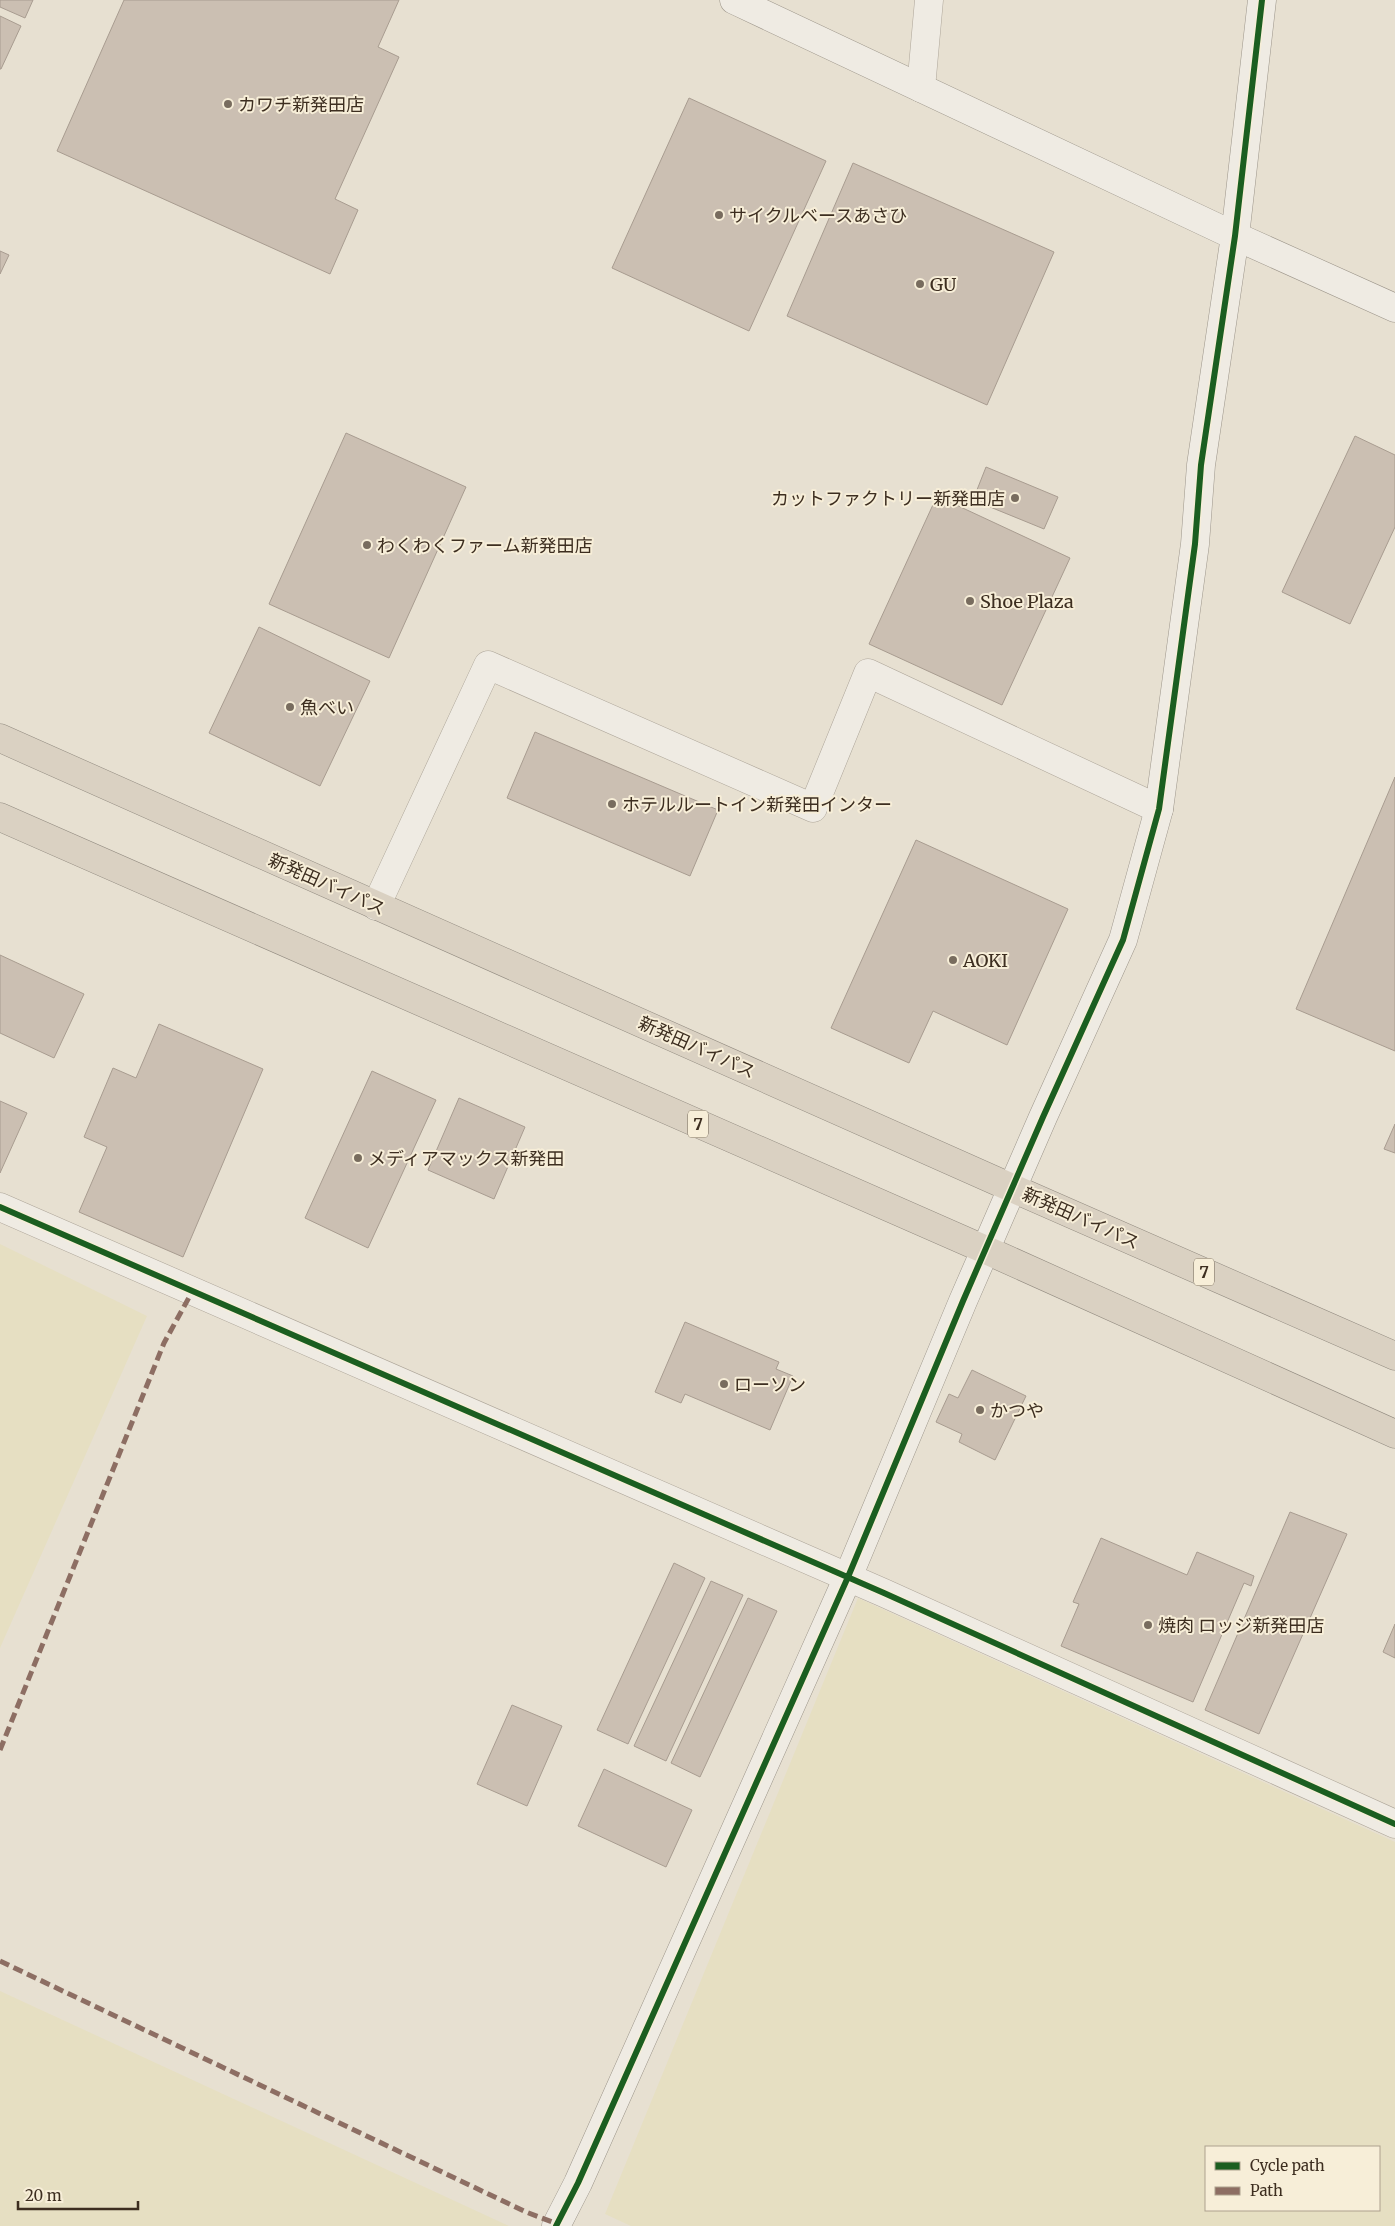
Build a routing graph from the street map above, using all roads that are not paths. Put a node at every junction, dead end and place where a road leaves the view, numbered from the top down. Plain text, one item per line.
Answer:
1 (734, 0) edge
2 (929, 0) edge
3 (1262, 0) edge
4 (920, 88) junction
5 (1235, 236) junction
6 (1395, 308) edge
7 (0, 738) edge
8 (1159, 808) junction
9 (0, 817) edge
10 (376, 906) junction
11 (1012, 1188) junction
12 (0, 1206) edge
13 (986, 1250) junction
14 (1395, 1356) edge
15 (1395, 1434) edge
16 (848, 1577) junction
17 (1395, 1824) edge
18 (556, 2226) edge

1 - 4 street
2 - 4 street
3 - 5 street
4 - 5 street
5 - 6 street
5 - 8 street
7 - 10 highway, 新発田バイパス / 7
8 - 10 street
8 - 11 street
9 - 13 highway, 7
10 - 11 highway, 新発田バイパス / 7
11 - 13 street
11 - 14 highway, 新発田バイパス / 7
12 - 16 street
13 - 15 highway, 7
13 - 16 street
16 - 17 street
16 - 18 street

